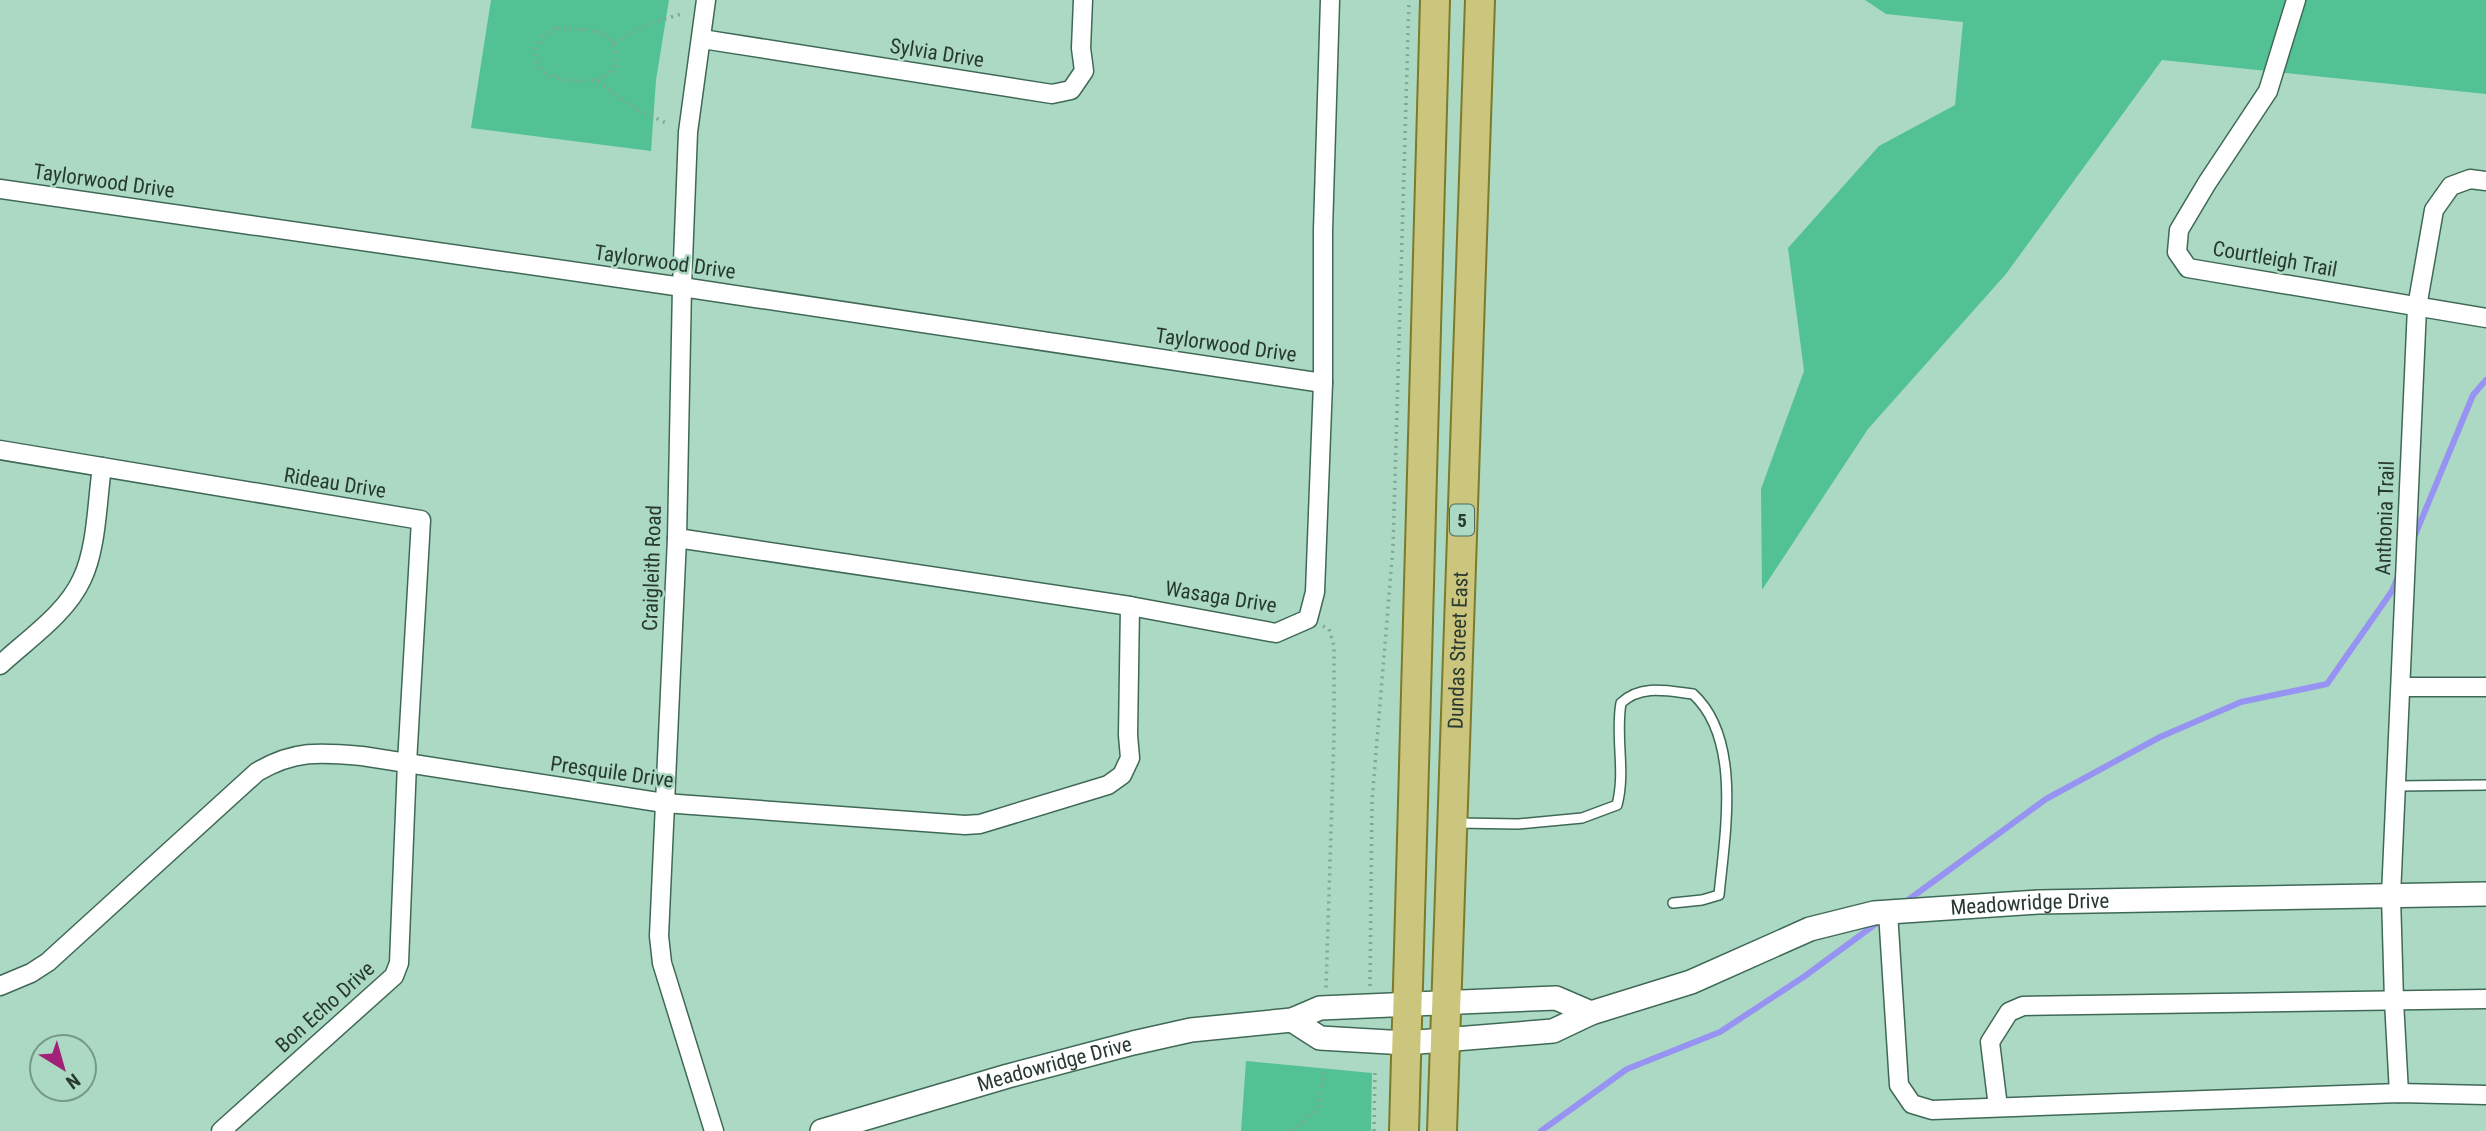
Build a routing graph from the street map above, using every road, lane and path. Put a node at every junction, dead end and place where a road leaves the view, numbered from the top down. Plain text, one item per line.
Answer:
1 (706, 0) edge
2 (1083, 0) edge
3 (1330, 0) edge
4 (1409, 0) edge
5 (1435, 0) edge
6 (1480, 0) edge
7 (2296, 0) edge
8 (681, 15) dead end
9 (702, 39) junction
10 (614, 43) junction
11 (598, 81) junction
12 (666, 124) dead end
13 (2486, 181) edge
14 (0, 189) edge
15 (682, 287) junction
16 (2417, 307) junction
17 (2486, 318) edge
18 (1323, 383) junction
19 (0, 450) edge
20 (102, 467) junction
21 (677, 538) junction
22 (1130, 606) junction
23 (1308, 619) junction
24 (0, 665) edge
25 (2401, 687) junction
26 (2486, 687) edge
27 (407, 764) junction
28 (2486, 785) edge
29 (2396, 786) junction
30 (664, 803) junction
31 (1451, 824) junction
32 (2486, 894) edge
33 (2392, 896) junction
34 (1673, 902) dead end
35 (1888, 912) junction
36 (0, 986) edge
37 (1370, 986) dead end
38 (1325, 992) dead end
39 (2486, 999) edge
40 (2394, 1001) junction
41 (1445, 1004) junction
42 (1407, 1005) junction
43 (1591, 1013) junction
44 (1292, 1020) junction
45 (1443, 1041) junction
46 (1406, 1043) junction
47 (1375, 1070) dead end
48 (1324, 1071) dead end
49 (2399, 1093) junction
50 (2486, 1095) edge
51 (1998, 1107) junction
52 (221, 1131) edge
53 (714, 1131) edge
54 (822, 1131) edge
55 (1292, 1131) edge
56 (1374, 1131) edge
57 (1404, 1131) edge
58 (1442, 1131) edge

1 - 9 street, Craigleith Road
2 - 9 street, Sylvia Drive
3 - 18 street
4 - 37 path
5 - 42 main road, Dundas Street East / 5
6 - 31 main road, Dundas Street East / 5
7 - 16 street, Courtleigh Trail
8 - 10 path
9 - 15 street, Craigleith Road
10 - 11 path
10 - 11 path
11 - 12 path
13 - 16 street, Anthonia Trail
14 - 15 street, Taylorwood Drive
15 - 18 street, Taylorwood Drive
15 - 21 street, Craigleith Road
16 - 17 street, Courtleigh Trail
16 - 25 street, Anthonia Trail
18 - 23 street
19 - 20 street, Rideau Drive
20 - 24 street
20 - 27 street, Rideau Drive
21 - 22 street, Wasaga Drive
21 - 30 street, Craigleith Road
22 - 23 street, Wasaga Drive
22 - 30 street, Presquile Drive
23 - 38 path
25 - 26 street
25 - 29 street, Anthonia Trail
27 - 30 street, Presquile Drive
27 - 36 street, Presquile Drive
27 - 52 street, Bon Echo Drive
28 - 29 lane
29 - 33 street, Anthonia Trail
30 - 53 street, Craigleith Road
31 - 34 lane
31 - 41 main road, Dundas Street East / 5
32 - 33 street, Meadowridge Drive
33 - 35 street, Meadowridge Drive
33 - 40 street, Anthonia Trail
35 - 43 street, Meadowridge Drive
35 - 51 street
39 - 40 street
40 - 49 street, Anthonia Trail
40 - 51 street
41 - 42 street, Meadowridge Drive
41 - 43 street, Meadowridge Drive
41 - 45 main road, Dundas Street East / 5
42 - 44 street, Meadowridge Drive
42 - 46 main road, Dundas Street East / 5
43 - 45 street, Meadowridge Drive
44 - 46 street, Meadowridge Drive
44 - 54 street, Meadowridge Drive
45 - 46 street, Meadowridge Drive
45 - 58 main road, Dundas Street East / 5
46 - 57 main road, Dundas Street East / 5
47 - 56 path
48 - 55 path
49 - 50 street
49 - 51 street

